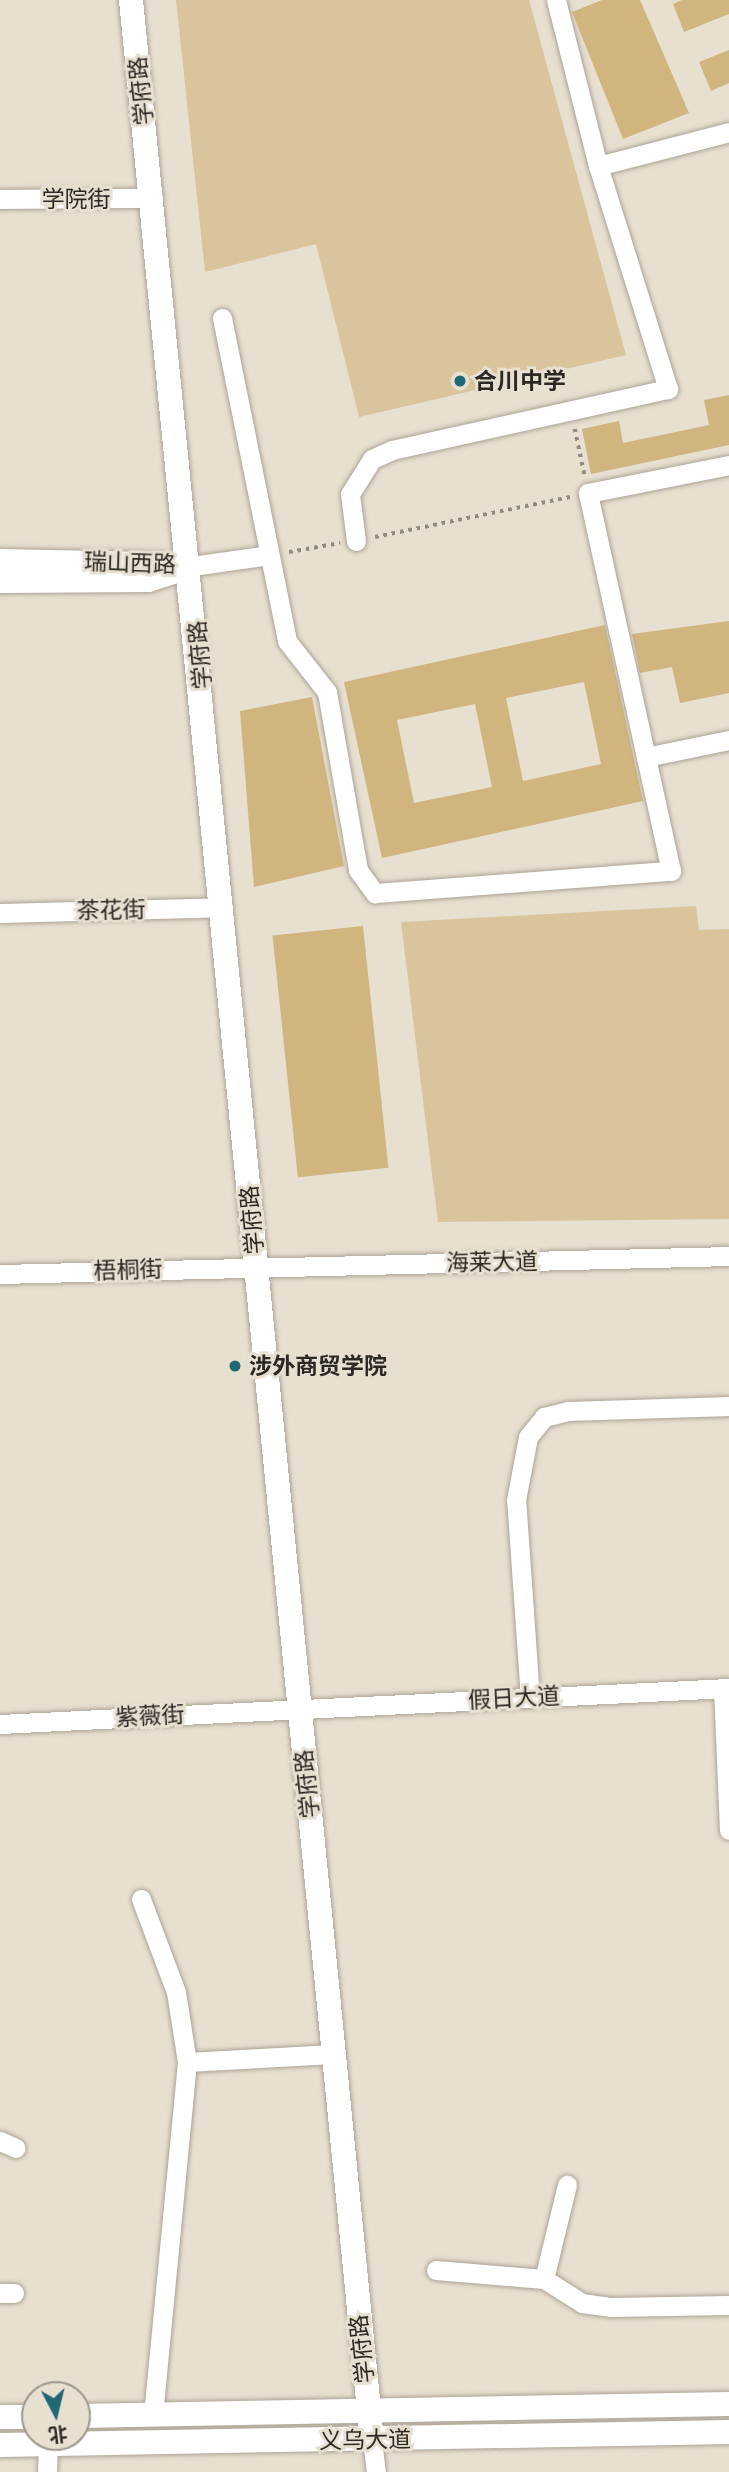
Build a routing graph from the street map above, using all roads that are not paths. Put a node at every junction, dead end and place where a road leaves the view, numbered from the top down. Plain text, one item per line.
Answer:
1 (131, 0) edge
2 (556, 0) edge
3 (729, 132) edge
4 (598, 166) junction
5 (153, 198) junction
6 (0, 199) edge
7 (222, 318) dead end
8 (729, 465) edge
9 (356, 541) road end
10 (269, 555) junction
11 (0, 561) edge
12 (192, 566) junction
13 (0, 581) edge
14 (729, 740) edge
15 (646, 757) junction
16 (223, 907) junction
17 (0, 913) edge
18 (729, 1256) edge
19 (256, 1267) junction
20 (0, 1274) edge
21 (729, 1406) edge
22 (726, 1688) edge
23 (530, 1698) junction
24 (299, 1709) junction
25 (0, 1724) edge
26 (729, 1830) edge
27 (142, 1899) dead end
28 (333, 2054) junction
29 (187, 2062) junction
30 (567, 2185) dead end
31 (436, 2270) dead end
32 (544, 2279) junction
33 (729, 2305) edge
34 (729, 2404) edge
35 (368, 2410) junction
36 (153, 2414) junction
37 (91, 2416) edge
38 (0, 2417) edge
39 (21, 2417) edge
40 (729, 2432) edge
41 (372, 2440) junction
42 (91, 2443) edge
43 (0, 2445) edge
44 (21, 2445) edge
45 (48, 2451) edge
46 (47, 2472) edge
47 (376, 2472) edge

1 - 5 main road, 学府路
2 - 4 street
3 - 4 street
4 - 9 street
5 - 6 street, 学院街
5 - 12 main road, 学府路
7 - 10 street
8 - 15 street
10 - 12 street
10 - 15 street
11 - 12 main road, 瑞山西路
12 - 13 main road, 瑞山西路
12 - 16 main road, 学府路
14 - 15 street
16 - 17 street, 茶花街
16 - 19 main road, 学府路
18 - 19 street, 海莱大道
19 - 20 street, 梧桐街
19 - 24 main road, 学府路
21 - 23 street
22 - 23 street, 假日大道
22 - 26 street
23 - 24 street, 假日大道
24 - 25 street, 紫薇街
24 - 28 main road, 学府路
27 - 29 street
28 - 29 street
28 - 35 main road, 学府路
29 - 36 street
30 - 32 street
31 - 32 street
32 - 33 street
34 - 35 main road, 义乌大道
35 - 36 main road, 义乌大道
35 - 41 main road, 学府路
36 - 37 main road, 义乌大道
38 - 39 main road
40 - 41 main road, 义乌大道
41 - 42 main road, 义乌大道
41 - 47 street
43 - 44 main road, 义乌大道
45 - 46 street

